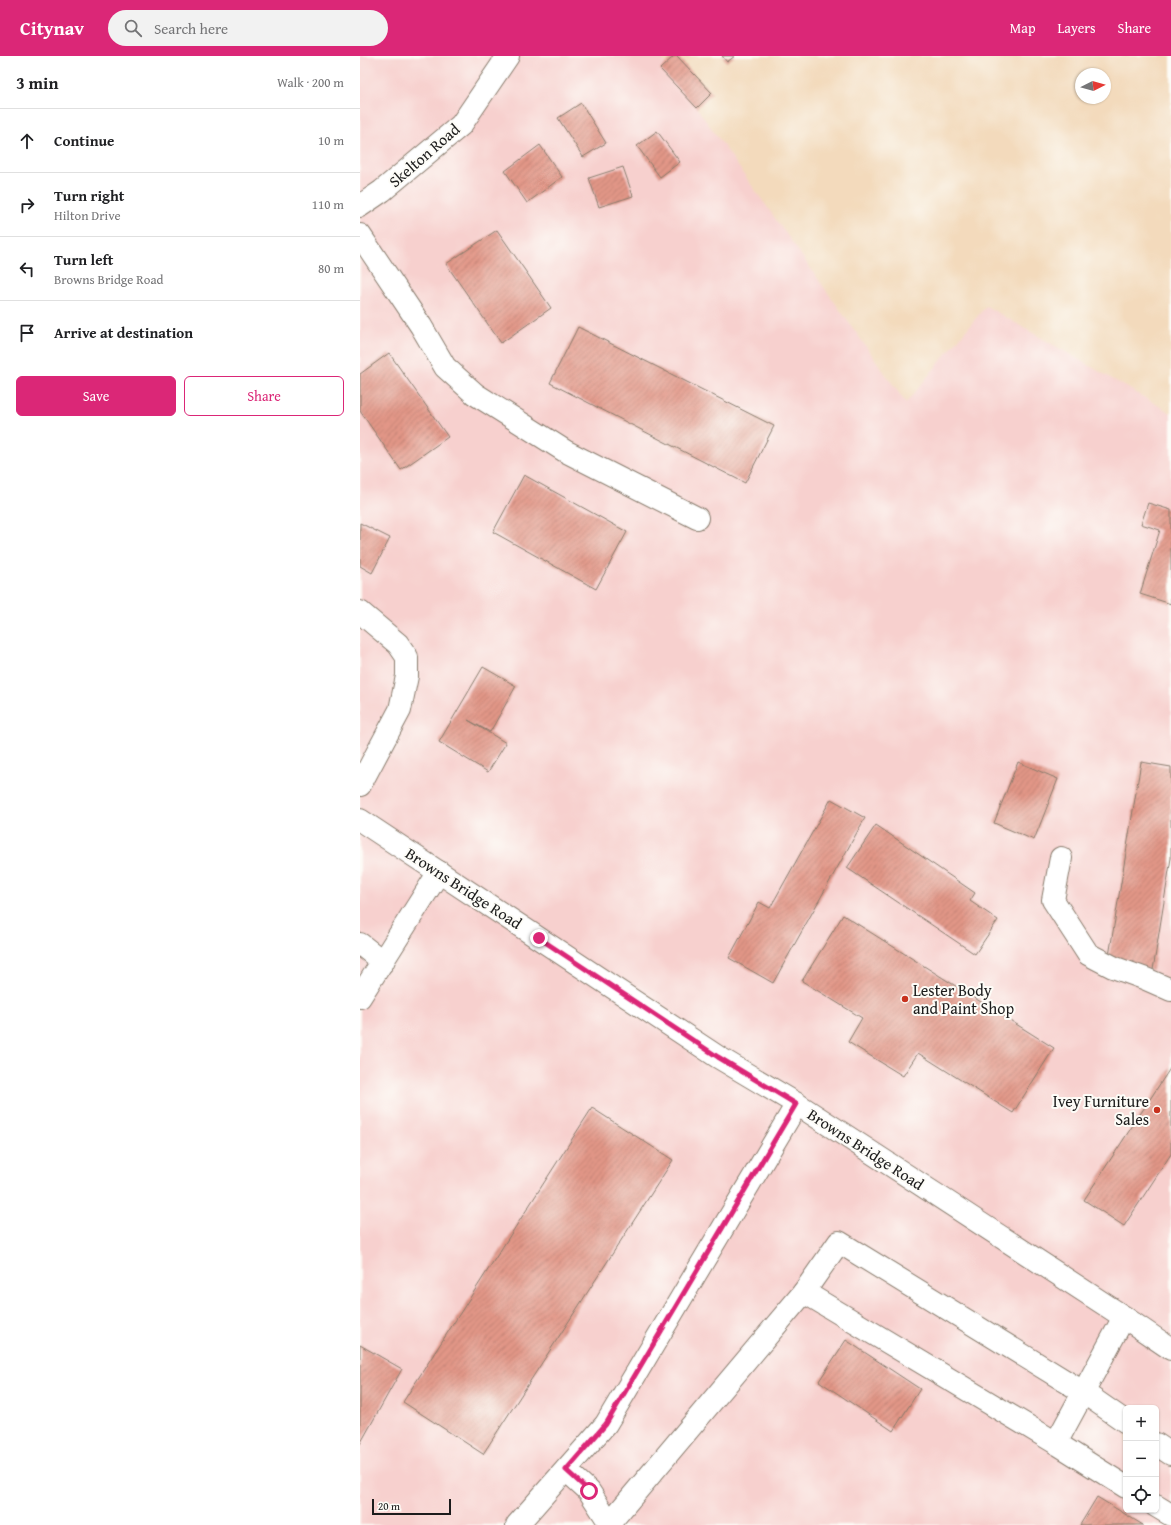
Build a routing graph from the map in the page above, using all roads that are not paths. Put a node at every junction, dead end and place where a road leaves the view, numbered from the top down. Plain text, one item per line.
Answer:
1 (508, 56) edge
2 (360, 206) edge
3 (360, 235) edge
4 (697, 518) dead end
5 (360, 612) edge
6 (360, 785) edge
7 (360, 820) edge
8 (1061, 858) dead end
9 (439, 872) junction
10 (360, 944) edge
11 (383, 962) junction
12 (1171, 990) edge
13 (360, 997) edge
14 (796, 1104) junction
15 (804, 1292) junction
16 (1124, 1317) junction
17 (1171, 1349) edge
18 (1083, 1392) junction
19 (1123, 1420) edge
20 (1056, 1443) junction
21 (1159, 1446) edge
22 (1171, 1454) edge
23 (566, 1470) junction
24 (1123, 1485) edge
25 (1159, 1508) edge
26 (1171, 1515) edge
27 (610, 1524) edge
28 (517, 1525) edge

1 - 2 street, Skelton Road
3 - 4 street
5 - 6 street
7 - 9 street, Browns Bridge Road
8 - 12 street
9 - 11 street
9 - 14 street, Browns Bridge Road
10 - 11 street
11 - 13 street
14 - 16 street, Browns Bridge Road
14 - 23 street
15 - 18 street
15 - 20 street
15 - 27 street
16 - 17 street, Browns Bridge Road
16 - 18 street
18 - 19 street
18 - 20 street
20 - 24 street
21 - 22 street
23 - 27 street
23 - 28 street
25 - 26 street

